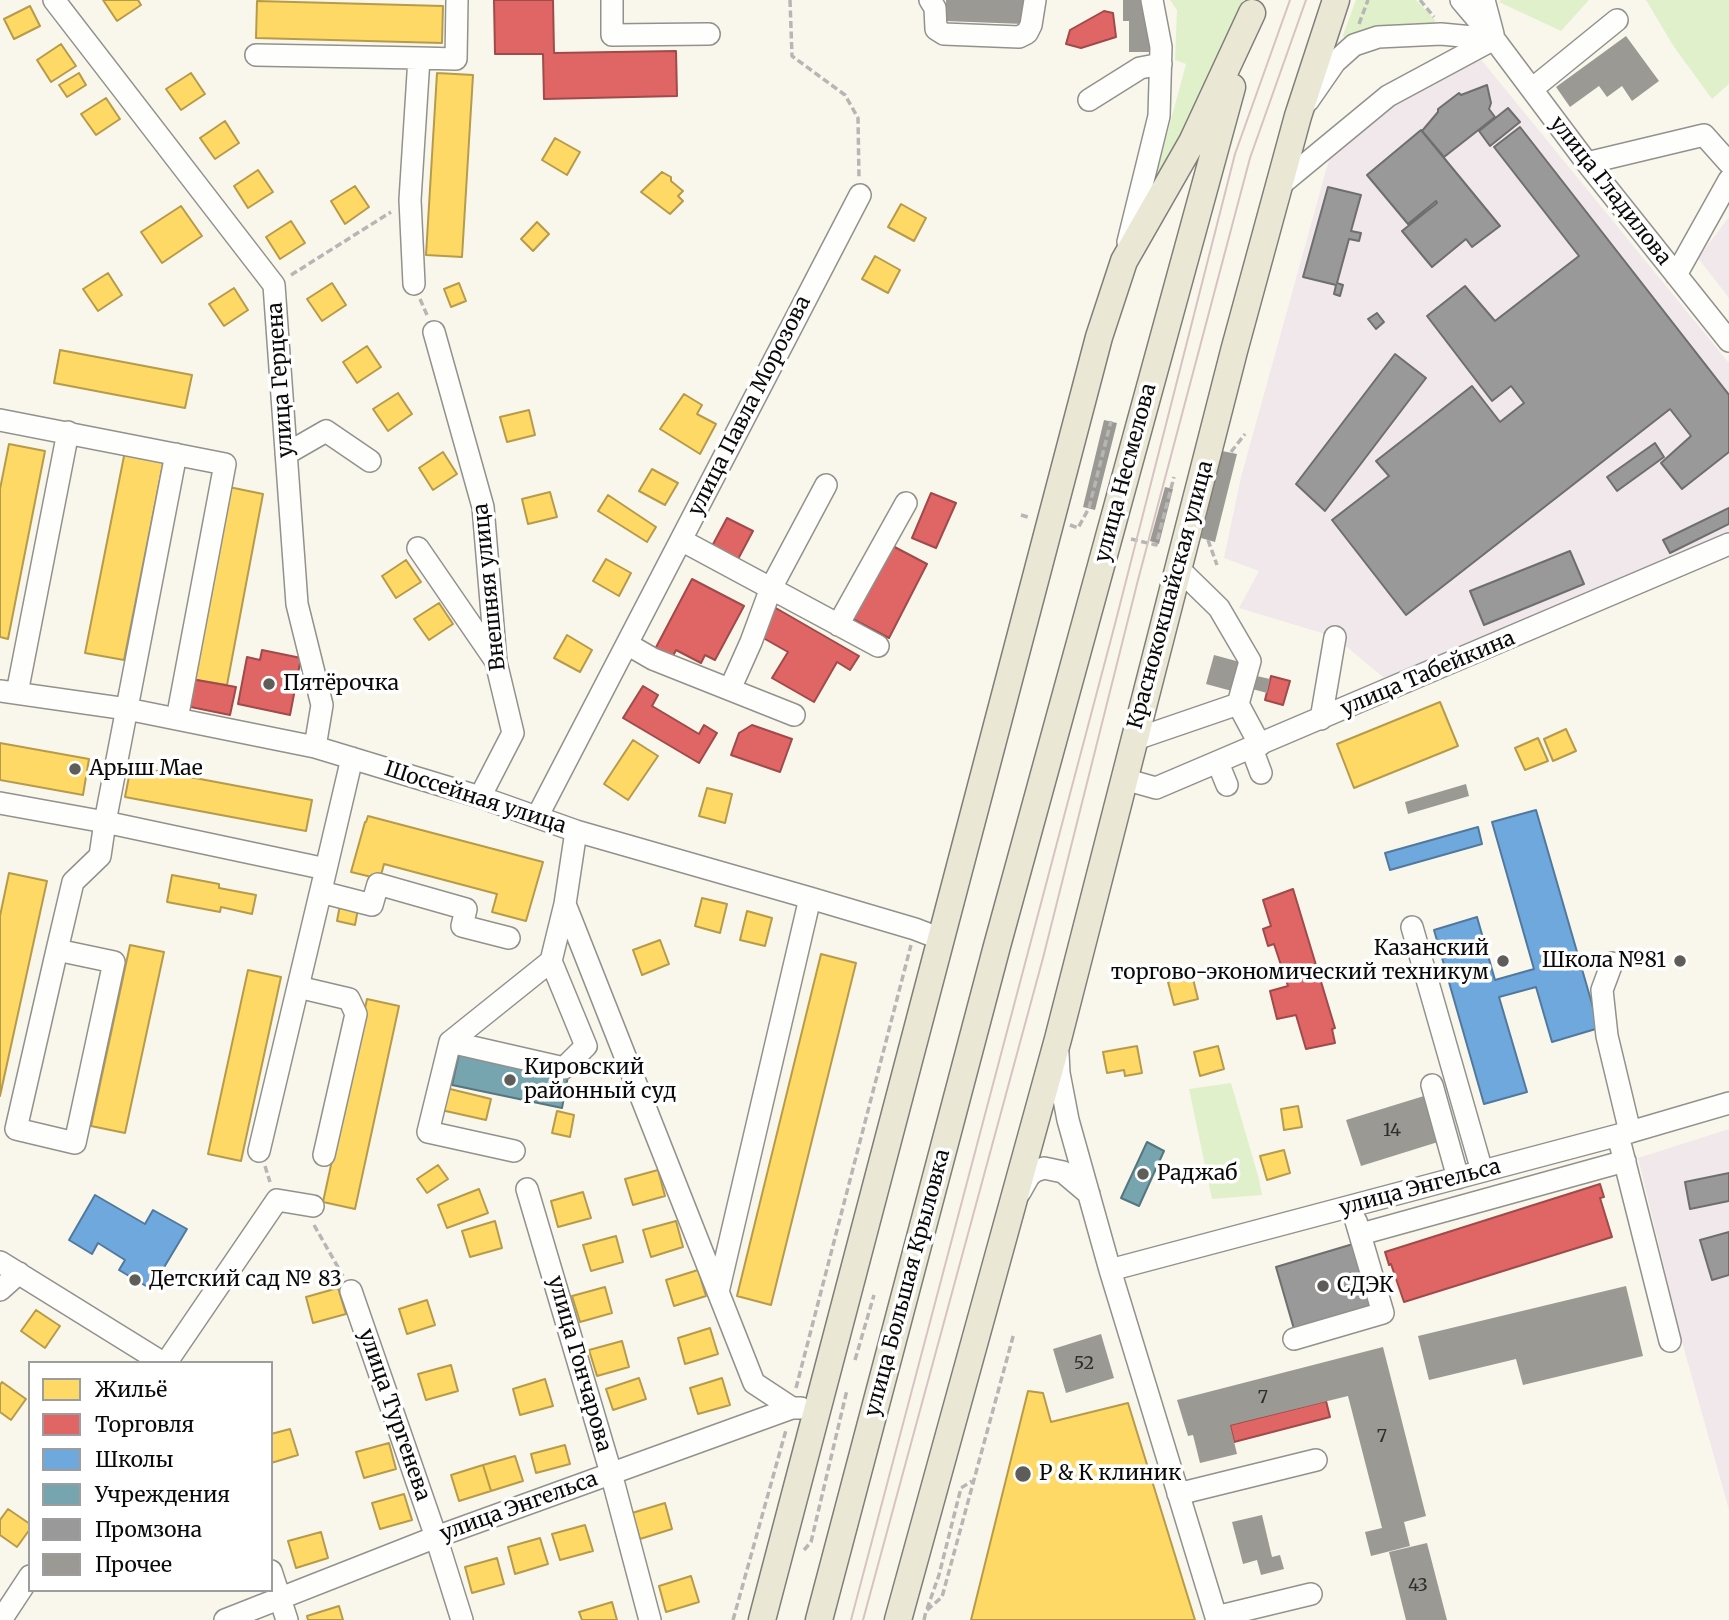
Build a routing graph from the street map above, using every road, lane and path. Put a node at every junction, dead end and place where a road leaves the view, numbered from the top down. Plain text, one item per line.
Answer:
1 (54, 0) edge
2 (457, 0) edge
3 (612, 0) edge
4 (790, 0) edge
5 (930, 0) edge
6 (1035, 0) edge
7 (1152, 0) edge
8 (1336, 0) edge
9 (1420, 0) edge
10 (1461, 0) edge
11 (1483, 0) edge
12 (1254, 6) edge
13 (1617, 20) dead end
14 (1441, 23) dead end
15 (709, 34) dead end
16 (1494, 39) junction
17 (256, 55) dead end
18 (419, 58) junction
19 (1161, 64) junction
20 (1532, 89) junction
21 (1089, 100) dead end
22 (1298, 116) junction
23 (1587, 163) junction
24 (1729, 163) edge
25 (1729, 180) edge
26 (1279, 186) junction
27 (860, 195) joint
28 (410, 200) junction
29 (1124, 261) junction
30 (1676, 275) junction
31 (414, 284) joint
32 (274, 285) junction
33 (434, 332) joint
34 (1729, 341) edge
35 (0, 420) edge
36 (1111, 421) dead end
37 (68, 432) junction
38 (1245, 434) dead end
39 (1231, 453) dead end
40 (176, 454) junction
41 (286, 454) junction
42 (370, 461) dead end
43 (1174, 477) dead end
44 (826, 485) dead end
45 (905, 503) dead end
46 (1088, 508) dead end
47 (1130, 539) dead end
48 (681, 540) junction
49 (1208, 540) dead end
50 (1729, 544) edge
51 (418, 548) dead end
52 (1217, 565) dead end
53 (1178, 568) junction
54 (771, 588) junction
55 (838, 625) junction
56 (1335, 637) dead end
57 (627, 644) junction
58 (878, 646) dead end
59 (496, 662) junction
60 (730, 689) junction
61 (8, 692) edge
62 (1238, 704) junction
63 (127, 709) junction
64 (794, 715) dead end
65 (177, 719) junction
66 (1321, 719) junction
67 (1133, 740) junction
68 (315, 747) junction
69 (1256, 747) junction
70 (352, 758) junction
71 (1219, 762) junction
72 (1261, 773) dead end
73 (1124, 779) junction
74 (1227, 785) dead end
75 (480, 797) junction
76 (0, 803) edge
77 (537, 817) junction
78 (104, 822) junction
79 (576, 831) junction
80 (326, 869) junction
81 (321, 892) junction
82 (810, 898) junction
83 (565, 904) junction
84 (1412, 927) dead end
85 (915, 929) junction
86 (509, 938) dead end
87 (942, 939) junction
88 (997, 946) joint
89 (57, 950) junction
90 (551, 961) junction
91 (1612, 963) dead end
92 (298, 987) junction
93 (1058, 1039) junction
94 (450, 1042) junction
95 (1432, 1085) dead end
96 (1729, 1103) edge
97 (1624, 1133) junction
98 (260, 1151) joint
99 (514, 1151) dead end
100 (324, 1155) dead end
101 (1625, 1161) junction
102 (1482, 1171) junction
103 (1458, 1178) junction
104 (527, 1189) dead end
105 (1089, 1194) junction
106 (277, 1200) junction
107 (1352, 1205) junction
108 (313, 1206) joint
109 (1006, 1230) junction
110 (1361, 1234) junction
111 (0, 1262) edge
112 (1110, 1270) junction
113 (19, 1273) junction
114 (0, 1290) edge
115 (351, 1291) joint
116 (718, 1292) junction
117 (874, 1295) dead end
118 (1014, 1333) dead end
119 (1294, 1339) dead end
120 (1670, 1341) dead end
121 (161, 1361) edge
122 (165, 1361) edge
123 (853, 1367) dead end
124 (804, 1407) junction
125 (833, 1456) dead end
126 (1316, 1460) dead end
127 (611, 1473) junction
128 (974, 1480) junction
129 (1178, 1494) junction
130 (436, 1537) junction
131 (811, 1542) dead end
132 (273, 1577) edge
133 (28, 1579) edge
134 (1311, 1594) dead end
135 (281, 1599) junction
136 (926, 1611) junction
137 (817, 1615) edge
138 (1217, 1619) edge
139 (1, 1620) edge
140 (225, 1620) edge
141 (287, 1620) edge
142 (462, 1620) edge
143 (650, 1620) edge
144 (733, 1620) edge
145 (762, 1620) edge
146 (898, 1620) edge
147 (923, 1620) edge

1 - 32 street, улица Герцена
2 - 18 street
3 - 15 street
4 - 27 path
5 - 6 street
7 - 19 street
8 - 22 main road, Краснококшайская улица
9 - 14 path
10 - 16 street, улица Гладилова
11 - 16 street
12 - 29 main road
12 - 88 main road, улица Несмелова
13 - 20 street
16 - 20 street, улица Гладилова
16 - 22 street
16 - 26 street
17 - 18 street
18 - 28 street
19 - 21 street
19 - 29 street
20 - 23 street, улица Гладилова
22 - 26 main road, Краснококшайская улица
23 - 24 street
23 - 30 street, улица Гладилова
25 - 30 street
26 - 53 main road, Краснококшайская улица
27 - 48 street, улица Павла Морозова
28 - 31 street
28 - 32 path
29 - 87 main road
30 - 34 street, улица Гладилова
31 - 33 path
32 - 41 street, улица Герцена
33 - 59 street, Внешняя улица
35 - 37 street
36 - 46 path
37 - 40 street
37 - 61 street
38 - 39 path
40 - 63 street
40 - 65 street
41 - 42 street
41 - 68 street, улица Герцена
43 - 47 path
44 - 54 street
45 - 55 street
48 - 54 street
48 - 57 street, улица Павла Морозова
49 - 52 path
50 - 66 street, улица Табейкина
51 - 59 street
53 - 62 street
53 - 67 main road, Краснококшайская улица
54 - 55 street
54 - 60 street
55 - 58 street
56 - 66 street
57 - 60 street
57 - 77 street, улица Павла Морозова
59 - 75 street, Внешняя улица
60 - 64 street
61 - 63 street, Шоссейная улица
62 - 67 street
62 - 69 street
63 - 65 street, Шоссейная улица
63 - 78 street
65 - 68 street, Шоссейная улица
66 - 69 street, улица Табейкина
67 - 73 main road, Краснококшайская улица
68 - 70 street, Шоссейная улица
69 - 71 street, улица Табейкина
69 - 72 street
70 - 75 street, Шоссейная улица
70 - 80 street
71 - 73 street, улица Табейкина
71 - 74 street
73 - 93 main road, Краснококшайская улица
75 - 77 street, Шоссейная улица
76 - 78 street
77 - 79 street, Шоссейная улица
78 - 80 street
78 - 89 street
79 - 82 street, Шоссейная улица
79 - 83 street
80 - 81 street
81 - 86 street
81 - 92 street
82 - 85 street, Шоссейная улица
82 - 116 street
83 - 90 street
83 - 116 street
84 - 102 street
85 - 87 street, Шоссейная улица
85 - 124 path
87 - 124 main road
88 - 137 main road, улица Большая Крыловка
89 - 89 street
90 - 94 street
90 - 94 street
91 - 97 street
92 - 98 street
92 - 100 street
93 - 105 street, Краснококшайская улица
93 - 109 main road
94 - 99 street
95 - 103 street
96 - 97 street, улица Энгельса
97 - 101 street
97 - 102 street, улица Энгельса
98 - 106 path
101 - 110 street
101 - 120 street
102 - 103 street, улица Энгельса
103 - 107 street, улица Энгельса
104 - 127 street, улица Гончарова
105 - 109 street
105 - 112 street, Краснококшайская улица
106 - 108 street
106 - 122 street
107 - 110 street
107 - 112 street, улица Энгельса
108 - 115 path
109 - 146 main road
110 - 119 street
111 - 113 street
112 - 129 street, Краснококшайская улица
113 - 114 street
113 - 121 street
115 - 130 street, улица Тургенева
116 - 124 street
117 - 123 path
118 - 128 path
124 - 127 street, улица Энгельса
124 - 144 path
124 - 145 main road
125 - 131 path
126 - 129 street
127 - 130 street, улица Энгельса
127 - 143 street, улица Гончарова
128 - 136 path
128 - 136 path
129 - 138 street, Краснококшайская улица
130 - 135 street, улица Энгельса
130 - 142 street, улица Тургенева
132 - 135 street
133 - 139 street
134 - 138 street
135 - 140 street, улица Энгельса
135 - 141 street
136 - 147 path

